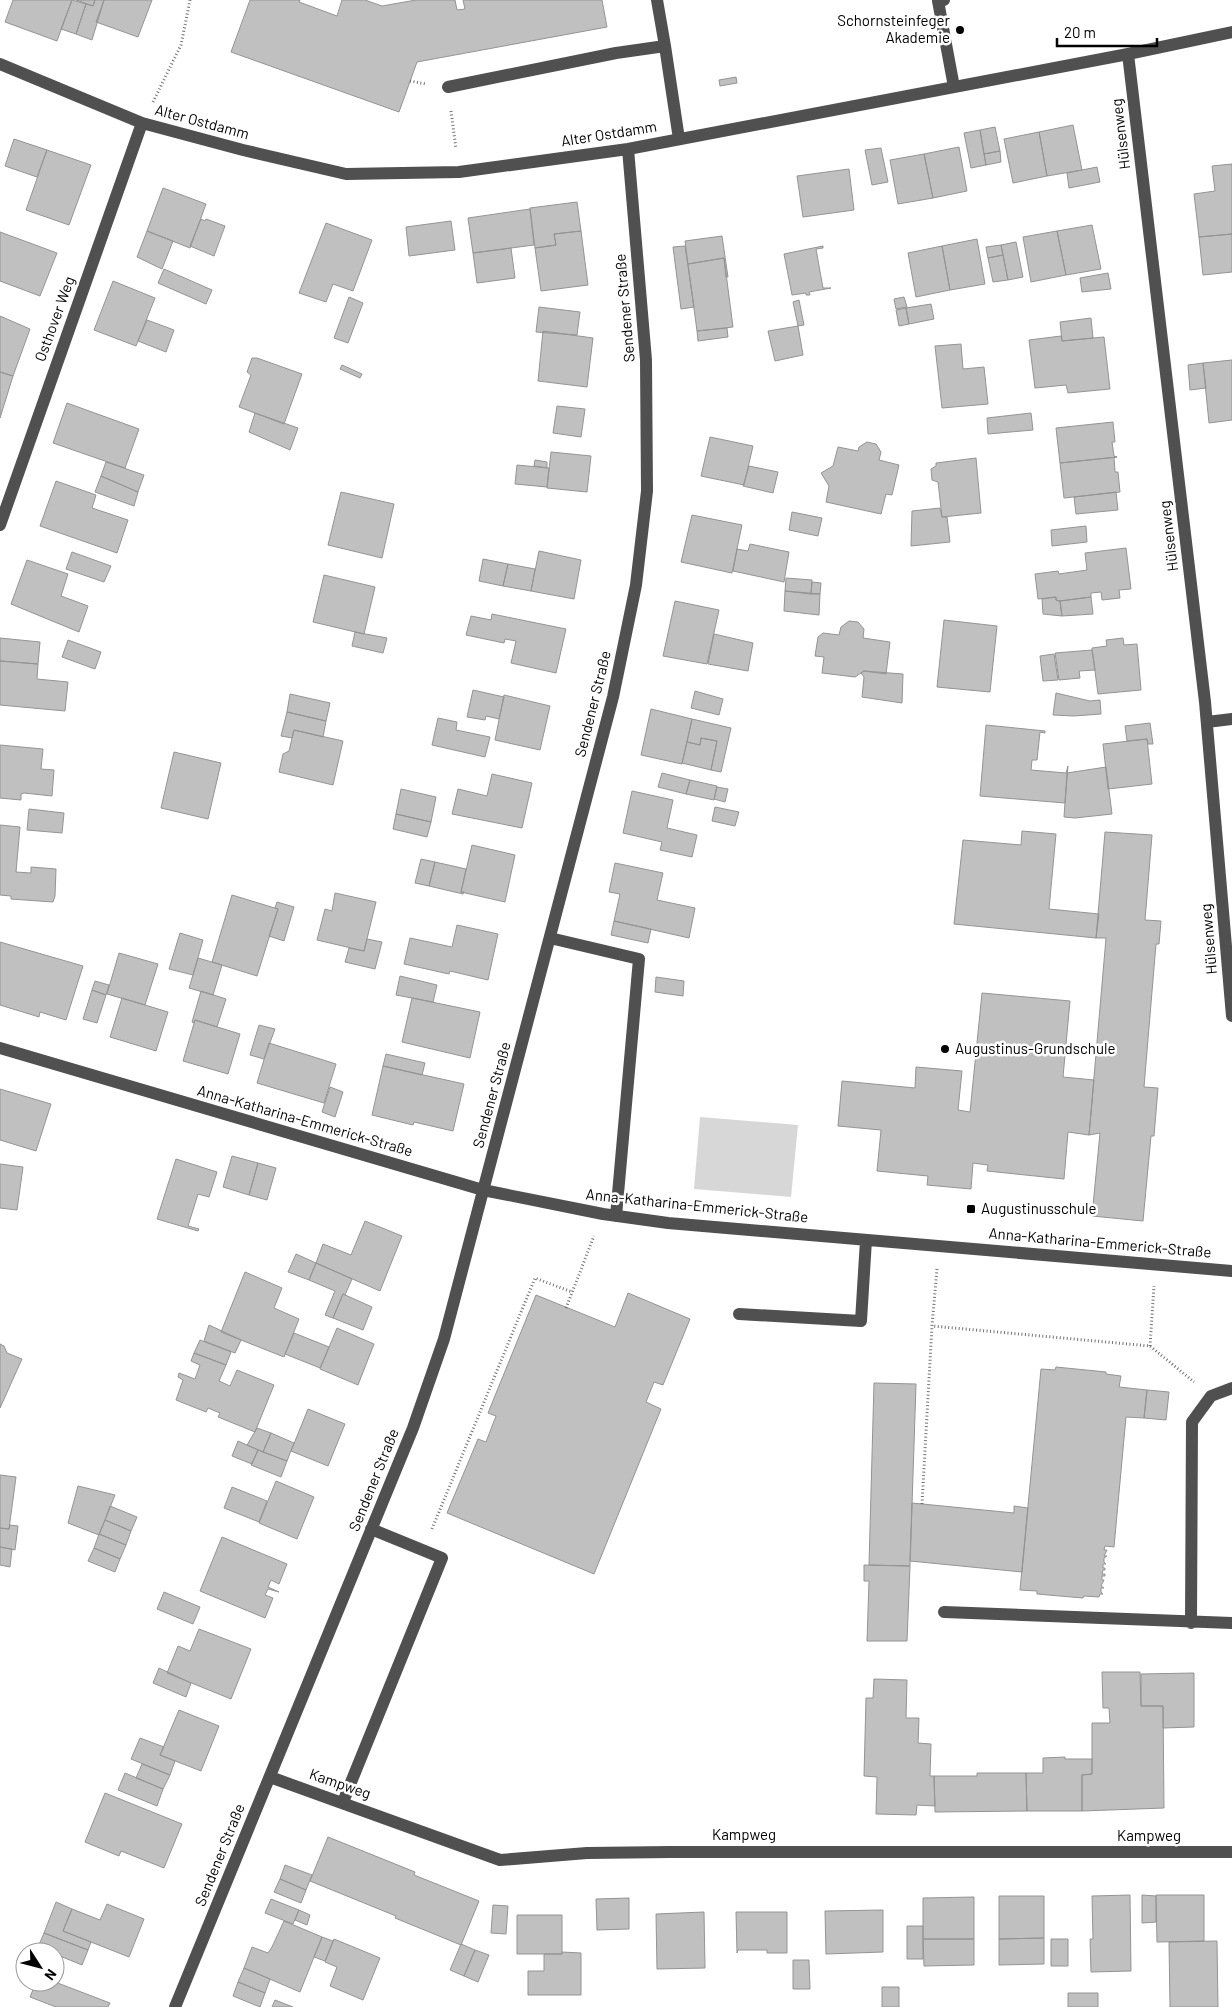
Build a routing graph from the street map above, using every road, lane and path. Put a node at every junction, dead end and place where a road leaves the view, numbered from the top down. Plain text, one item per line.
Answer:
1 (190, 0) edge
2 (657, 0) edge
3 (944, 0) edge
4 (1232, 32) edge
5 (665, 46) junction
6 (1128, 54) junction
7 (0, 64) edge
8 (410, 81) dead end
9 (448, 87) junction
10 (954, 87) junction
11 (142, 123) junction
12 (679, 139) junction
13 (628, 149) junction
14 (459, 172) junction
15 (0, 525) edge
16 (1232, 720) edge
17 (1207, 722) junction
18 (550, 938) junction
19 (1232, 1016) edge
20 (0, 1048) edge
21 (484, 1190) junction
22 (609, 1215) junction
23 (866, 1240) junction
24 (939, 1246) junction
25 (1155, 1264) junction
26 (1232, 1271) edge
27 (572, 1292) junction
28 (566, 1308) dead end
29 (740, 1314) dead end
30 (932, 1326) junction
31 (1150, 1346) junction
32 (1232, 1388) edge
33 (1211, 1396) junction
34 (922, 1504) dead end
35 (371, 1529) junction
36 (424, 1550) junction
37 (944, 1612) dead end
38 (1191, 1623) junction
39 (1232, 1623) edge
40 (270, 1777) junction
41 (343, 1802) junction
42 (1232, 1852) edge
43 (175, 2007) edge

1 - 11 path
2 - 5 street
3 - 10 street
4 - 6 street, Alter Ostdamm
5 - 9 street
5 - 12 street
6 - 10 street, Alter Ostdamm
6 - 17 street, Hülsenweg
7 - 11 street, Alter Ostdamm
8 - 9 path
9 - 14 path
10 - 12 street, Alter Ostdamm
11 - 14 street, Alter Ostdamm
11 - 15 street, Osthover Weg
12 - 13 street, Alter Ostdamm
13 - 14 street, Alter Ostdamm
13 - 18 street, Sendener Straße
16 - 17 street
17 - 19 street, Hülsenweg
18 - 21 street, Sendener Straße
18 - 22 street
20 - 21 street, Anna-Katharina-Emmerick-Straße
21 - 22 street, Anna-Katharina-Emmerick-Straße
21 - 35 street, Sendener Straße
22 - 23 street, Anna-Katharina-Emmerick-Straße
22 - 27 path
23 - 24 street, Anna-Katharina-Emmerick-Straße
23 - 29 street
24 - 25 street, Anna-Katharina-Emmerick-Straße
24 - 30 path
25 - 26 street, Anna-Katharina-Emmerick-Straße
25 - 31 path
27 - 28 path
27 - 36 path
30 - 31 path
30 - 34 path
31 - 33 path
32 - 33 street
33 - 38 street
35 - 36 street
35 - 40 street, Sendener Straße
36 - 41 street
37 - 38 street
38 - 39 street
40 - 41 street, Kampweg
40 - 43 street, Sendener Straße
41 - 42 street, Kampweg

